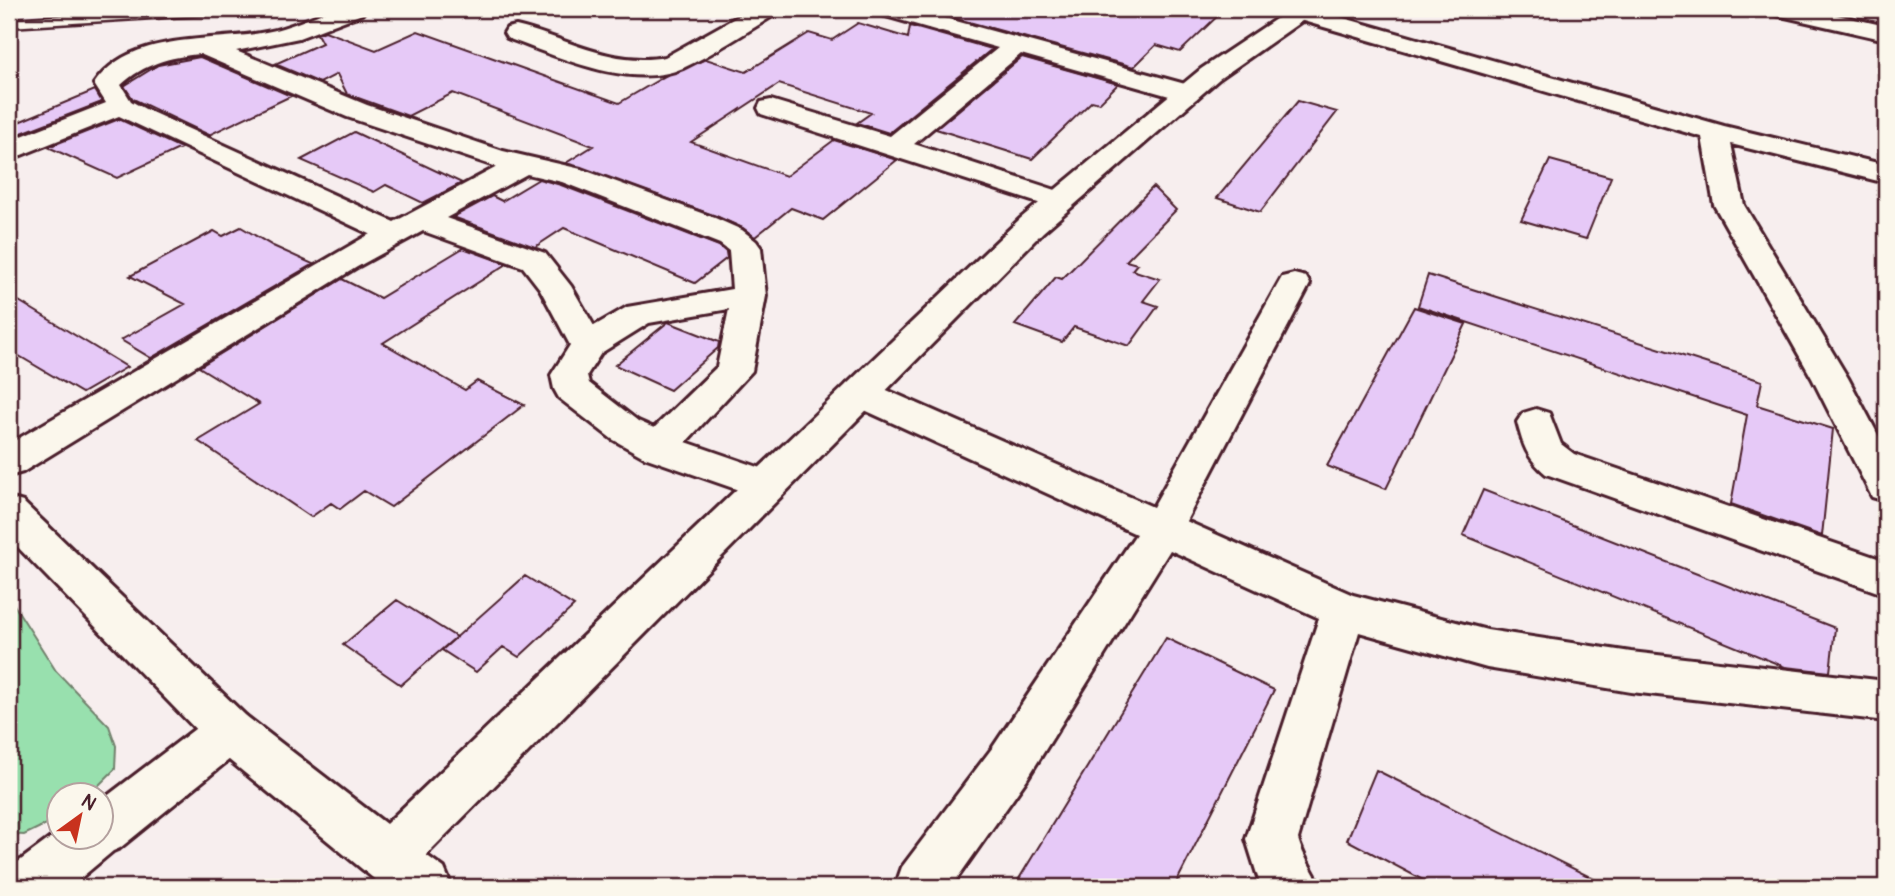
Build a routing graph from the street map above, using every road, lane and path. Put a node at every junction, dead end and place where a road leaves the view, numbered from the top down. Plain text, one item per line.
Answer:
1 (15, 9) edge
2 (233, 9) edge
3 (354, 9) edge
4 (768, 9) edge
5 (887, 9) edge
6 (1780, 9) edge
7 (1304, 11) edge
8 (930, 14) edge
9 (9, 17) edge
10 (9, 23) edge
11 (516, 33) dead end
12 (1886, 33) edge
13 (200, 45) junction
14 (1017, 45) junction
15 (1187, 93) junction
16 (121, 106) junction
17 (771, 108) dead end
18 (1715, 132) junction
19 (894, 147) junction
20 (9, 151) edge
21 (522, 165) junction
22 (1886, 174) edge
23 (1060, 201) junction
24 (408, 227) junction
25 (1294, 284) dead end
26 (750, 296) junction
27 (588, 345) junction
28 (860, 393) junction
29 (1536, 422) dead end
30 (658, 447) junction
31 (1878, 453) edge
32 (9, 462) edge
33 (766, 485) junction
34 (1886, 487) edge
35 (9, 513) edge
36 (1161, 530) junction
37 (1886, 578) edge
38 (1344, 610) junction
39 (1886, 701) edge
40 (229, 731) junction
41 (116, 820) edge
42 (76, 850) edge
43 (388, 857) junction
44 (921, 885) dead end
45 (29, 887) edge
46 (425, 887) edge
47 (1294, 887) edge

1 - 9 lane
2 - 10 lane
3 - 13 street
4 - 11 street
5 - 8 street
6 - 12 street
7 - 15 street
7 - 18 street
8 - 14 street
13 - 16 street
13 - 21 street
14 - 15 street
14 - 19 street
15 - 23 street
16 - 20 street
16 - 24 street
17 - 19 street
18 - 22 street
18 - 31 street
19 - 23 street
21 - 24 street
21 - 26 street
23 - 28 street
24 - 27 street
24 - 32 street
25 - 36 street
26 - 27 street
26 - 30 street
27 - 30 street
28 - 33 street
28 - 36 street
29 - 37 street
30 - 33 street
31 - 34 street
33 - 43 street
35 - 40 street
36 - 38 street
36 - 44 street
38 - 39 street
38 - 47 street
40 - 41 street
40 - 43 street
42 - 45 street
43 - 46 street

